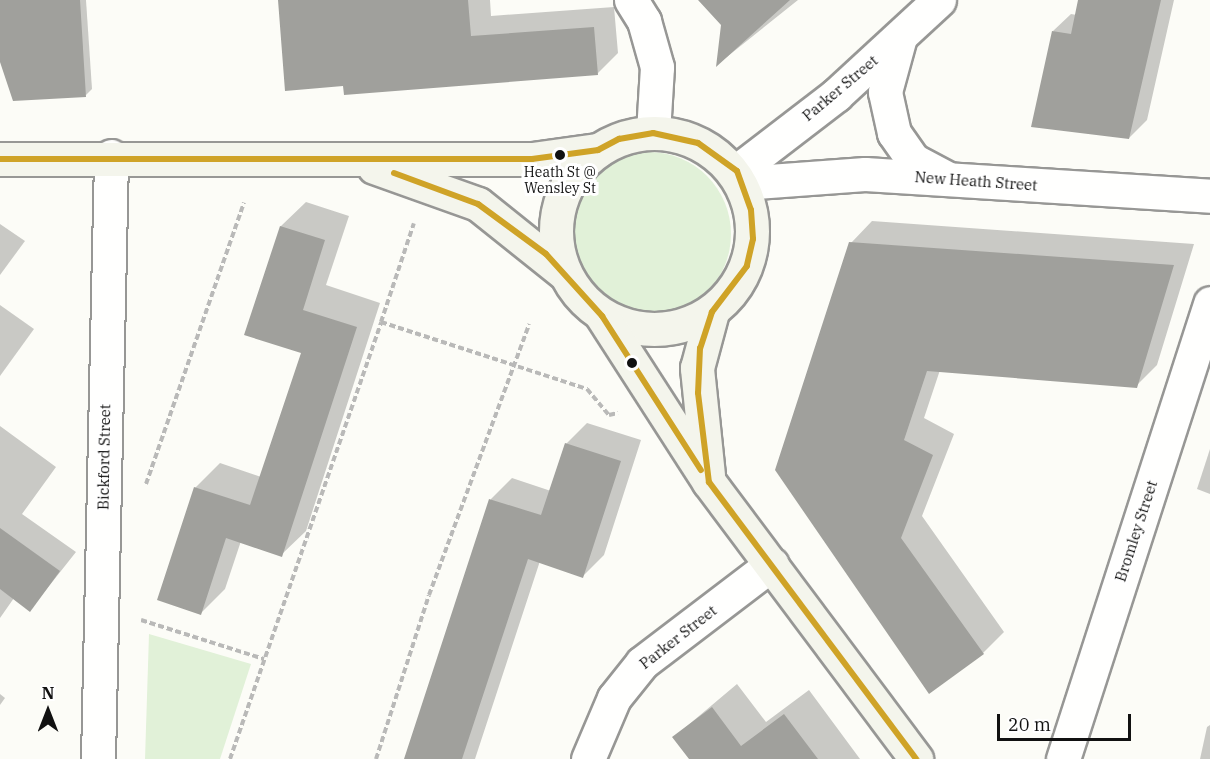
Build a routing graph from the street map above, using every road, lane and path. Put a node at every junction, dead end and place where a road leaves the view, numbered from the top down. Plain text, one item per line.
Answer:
1 (631, 0) edge
2 (939, 0) edge
3 (900, 36) junction
4 (653, 133) junction
5 (598, 150) junction
6 (111, 156) junction
7 (340, 156) junction
8 (0, 159) edge
9 (740, 177) junction
10 (948, 179) junction
11 (1210, 196) edge
12 (244, 203) dead end
13 (417, 215) dead end
14 (563, 272) junction
15 (1210, 303) edge
16 (712, 312) junction
17 (602, 316) junction
18 (381, 322) junction
19 (529, 324) dead end
20 (511, 365) junction
21 (631, 410) dead end
22 (709, 482) junction
23 (143, 494) dead end
24 (772, 564) junction
25 (140, 620) dead end
26 (264, 659) junction
27 (98, 759) edge
28 (230, 759) edge
29 (376, 759) edge
30 (588, 759) edge
31 (916, 759) edge
32 (1063, 759) edge

1 - 4 street
2 - 3 street, Parker Street
3 - 9 street, Parker Street
3 - 10 street
4 - 5 main road
4 - 9 main road
5 - 7 main road
5 - 14 main road
6 - 7 main road
6 - 8 main road
6 - 27 street, Bickford Street
7 - 14 main road
9 - 10 street, New Heath Street
9 - 16 main road
10 - 11 street, New Heath Street
12 - 23 path
13 - 18 path
14 - 17 main road
15 - 32 street, Bromley Street
16 - 17 main road
16 - 22 main road
17 - 22 main road
18 - 20 path
18 - 26 path
19 - 20 path
20 - 21 path
20 - 29 path
22 - 24 main road
24 - 30 street, Parker Street
24 - 31 main road
25 - 26 path
26 - 28 path

